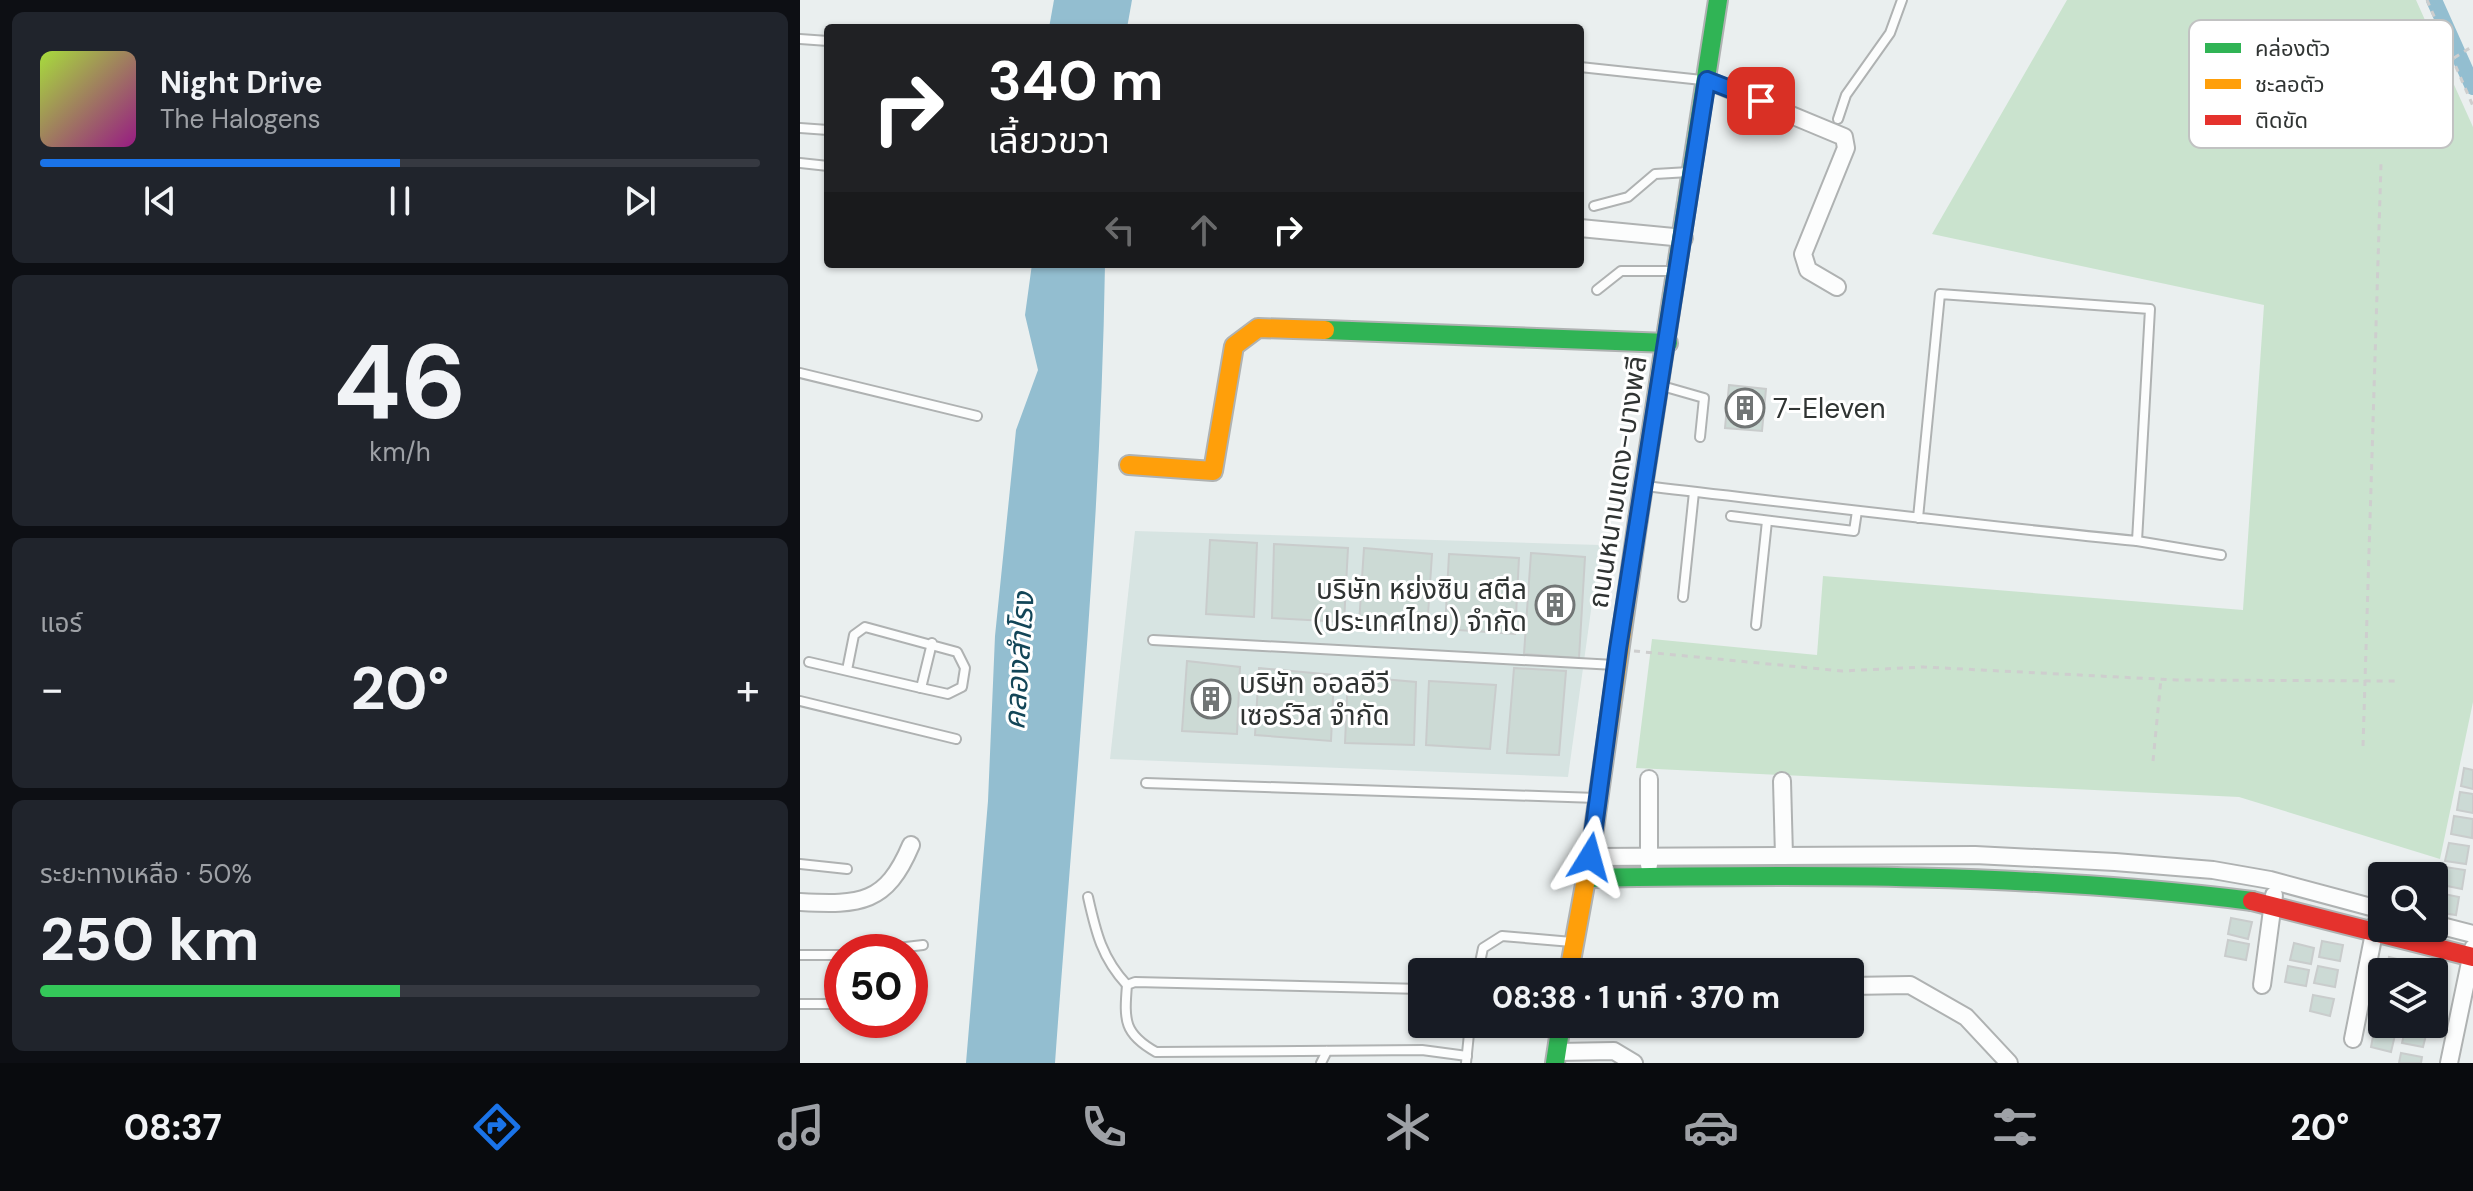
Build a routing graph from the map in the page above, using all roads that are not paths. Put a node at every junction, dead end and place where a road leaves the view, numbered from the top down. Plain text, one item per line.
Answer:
1 (1718, 0) edge
2 (1902, 0) edge
3 (800, 39) edge
4 (824, 41) edge
5 (1584, 67) edge
6 (1707, 80) junction
7 (1838, 119) dead end
8 (800, 128) edge
9 (824, 130) edge
10 (800, 163) edge
11 (824, 166) edge
12 (1693, 172) junction
13 (1594, 206) dead end
14 (1584, 228) edge
15 (1684, 238) junction
16 (1679, 271) junction
17 (1837, 287) dead end
18 (1597, 290) dead end
19 (1668, 343) junction
20 (800, 373) edge
21 (1661, 386) junction
22 (977, 416) dead end
23 (1700, 437) dead end
24 (1129, 465) dead end
25 (1645, 486) junction
26 (1694, 492) junction
27 (1857, 511) junction
28 (1731, 516) dead end
29 (1918, 518) junction
30 (1767, 521) junction
31 (2137, 541) junction
32 (2221, 555) dead end
33 (1683, 597) dead end
34 (1756, 625) dead end
35 (1153, 640) dead end
36 (932, 643) junction
37 (1617, 657) junction
38 (809, 662) dead end
39 (847, 670) junction
40 (921, 688) junction
41 (800, 701) edge
42 (956, 739) dead end
43 (1649, 779) dead end
44 (1782, 781) dead end
45 (1146, 783) dead end
46 (1598, 798) junction
47 (911, 845) dead end
48 (1784, 856) junction
49 (1590, 857) junction
50 (1649, 857) junction
51 (800, 864) edge
52 (847, 869) dead end
53 (1648, 877) junction
54 (1585, 878) junction
55 (2276, 882) junction
56 (1088, 897) dead end
57 (800, 902) edge
58 (2273, 904) junction
59 (2368, 907) edge
60 (2368, 928) edge
61 (2448, 928) edge
62 (2473, 934) edge
63 (1573, 942) junction
64 (2373, 942) edge
65 (2424, 942) edge
66 (2472, 954) edge
67 (800, 955) edge
68 (824, 955) edge
69 (1481, 958) edge
70 (1571, 958) edge
71 (1127, 985) junction
72 (2262, 985) dead end
73 (1864, 986) edge
74 (1408, 989) edge
75 (800, 1004) edge
76 (824, 1004) edge
77 (1468, 1038) edge
78 (2353, 1039) dead end
79 (1327, 1051) junction
80 (1556, 1057) edge
81 (1466, 1060) edge
82 (1321, 1063) edge
83 (1634, 1063) edge
84 (2009, 1063) edge
85 (2449, 1063) edge

1 - 6 street, ถนนหนามแดง-บางพลี
2 - 7 lane
3 - 4 lane
5 - 6 lane
6 - 12 street, ถนนหนามแดง-บางพลี
6 - 17 street
8 - 9 lane
10 - 11 lane
12 - 13 lane
12 - 15 street, ถนนหนามแดง-บางพลี
14 - 15 street
15 - 16 street, ถนนหนามแดง-บางพลี
16 - 18 lane
16 - 19 street, ถนนหนามแดง-บางพลี
19 - 21 street, ถนนหนามแดง-บางพลี
19 - 24 street
20 - 22 lane
21 - 23 lane
21 - 25 street, ถนนหนามแดง-บางพลี
25 - 26 lane
25 - 37 street, ถนนหนามแดง-บางพลี
26 - 27 lane
26 - 33 lane
27 - 29 lane
27 - 30 lane
28 - 30 lane
29 - 31 lane
29 - 31 lane
30 - 34 lane
31 - 32 lane
35 - 37 lane
36 - 39 lane
36 - 40 lane
36 - 40 lane
37 - 46 street, ถนนหนามแดง-บางพลี
38 - 39 lane
39 - 40 lane
41 - 42 lane
43 - 50 street
44 - 48 street
45 - 46 lane
46 - 49 street, ถนนหนามแดง-บางพลี
47 - 57 street
48 - 50 street
48 - 55 street
49 - 50 street
49 - 54 street, ถนนหนามแดง-บางพลี
50 - 53 street
51 - 52 lane
53 - 54 street
53 - 58 street
54 - 63 street, ถนนหนามแดง-บางพลี
55 - 58 street
55 - 59 street
56 - 71 lane
58 - 60 street
58 - 72 street
61 - 62 street
63 - 69 lane
63 - 70 street, ถนนหนามแดง-บางพลี
64 - 78 street
65 - 66 street
66 - 85 street
67 - 68 lane
71 - 74 lane
71 - 79 lane
73 - 84 street
75 - 76 lane
77 - 81 lane
79 - 81 lane
79 - 82 lane
80 - 83 street

